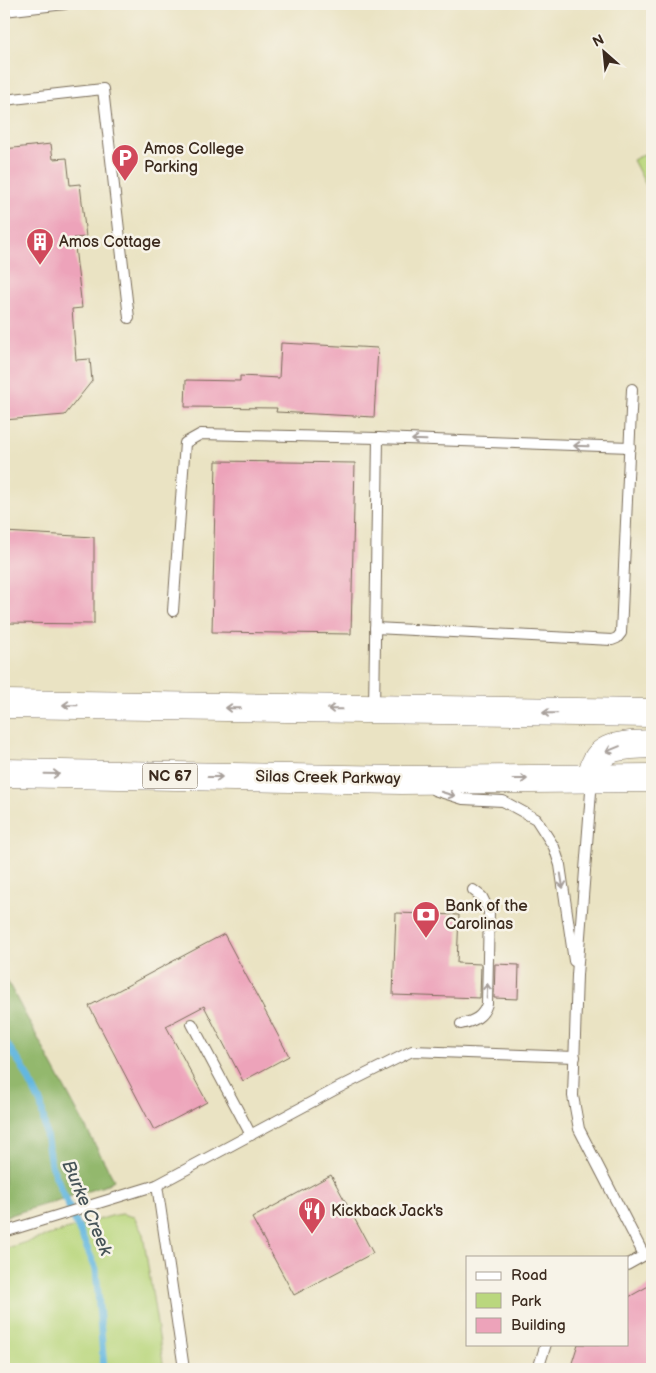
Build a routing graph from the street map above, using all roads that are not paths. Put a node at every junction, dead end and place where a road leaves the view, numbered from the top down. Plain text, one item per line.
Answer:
1 (65, 4) edge
2 (4, 11) edge
3 (4, 100) edge
4 (129, 318) dead end
5 (632, 388) dead end
6 (378, 438) junction
7 (630, 448) junction
8 (173, 611) dead end
9 (375, 628) junction
10 (4, 704) edge
11 (374, 710) junction
12 (652, 713) edge
13 (652, 744) edge
14 (4, 773) edge
15 (592, 778) junction
16 (652, 778) edge
17 (401, 780) junction
18 (473, 890) dead end
19 (577, 975) junction
20 (192, 1024) dead end
21 (461, 1024) dead end
22 (576, 1057) junction
23 (251, 1135) junction
24 (157, 1185) junction
25 (4, 1232) edge
26 (648, 1253) edge
27 (628, 1264) edge
28 (545, 1346) edge
29 (184, 1369) edge
30 (538, 1369) edge

1 - 2 lane
3 - 4 lane
5 - 7 lane
7 -> 6 lane
6 - 8 lane
6 - 9 lane
7 - 9 lane
9 - 11 lane
11 -> 10 main road
12 -> 11 main road
13 -> 15 main road
14 -> 17 main road, Silas Creek Parkway / NC 67
15 - 16 main road, Silas Creek Parkway / NC 67
17 -> 15 main road, Silas Creek Parkway / NC 67
15 - 19 lane
17 -> 19 lane
21 -> 18 lane
19 - 22 lane
20 - 23 lane
22 - 23 lane
22 - 26 lane
23 - 24 lane
24 - 25 lane
24 - 29 lane
26 - 27 lane
28 - 30 lane

